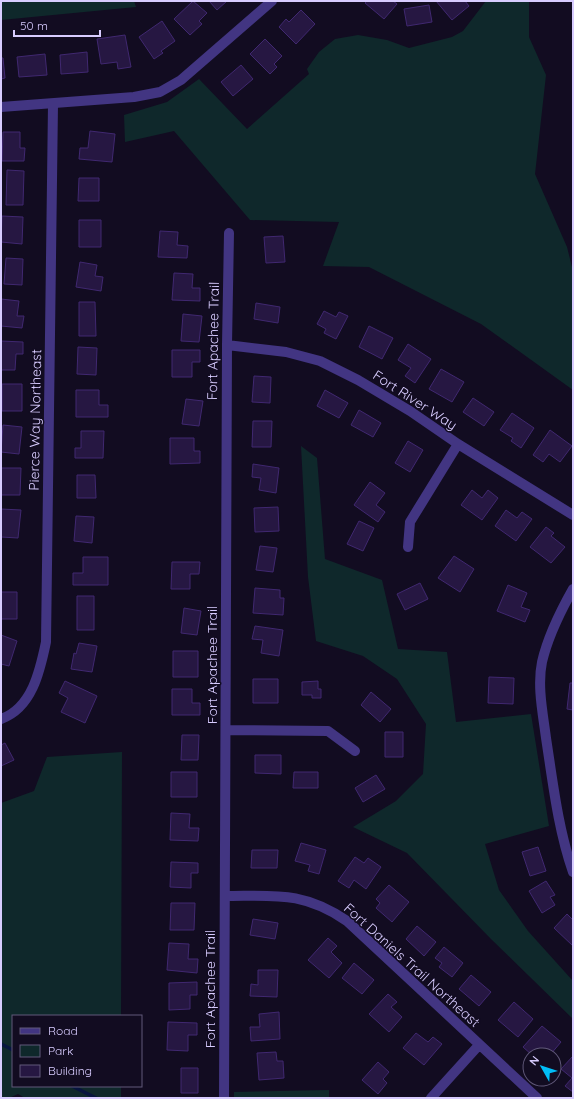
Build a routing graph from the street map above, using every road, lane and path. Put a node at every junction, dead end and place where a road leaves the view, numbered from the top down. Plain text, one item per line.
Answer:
1 (272, 1) edge
2 (52, 104) junction
3 (1, 107) edge
4 (229, 232) dead end
5 (227, 345) junction
6 (458, 444) junction
7 (573, 515) edge
8 (408, 547) dead end
9 (573, 589) edge
10 (1, 719) edge
11 (226, 730) junction
12 (355, 751) dead end
13 (573, 872) edge
14 (225, 896) junction
15 (479, 1045) junction
16 (224, 1098) edge
17 (431, 1098) edge
18 (537, 1098) edge

1 - 2 street
2 - 3 street
2 - 10 street, Pierce Way Northeast
4 - 5 street, Fort Apachee Trail
5 - 6 street, Fort River Way
5 - 11 street, Fort Apachee Trail
6 - 7 street, Fort River Way
6 - 8 street
9 - 13 street
11 - 12 street
11 - 14 street, Fort Apachee Trail
14 - 15 street, Fort Daniels Trail Northeast
14 - 16 street, Fort Apachee Trail
15 - 17 street
15 - 18 street, Fort Daniels Trail Northeast

